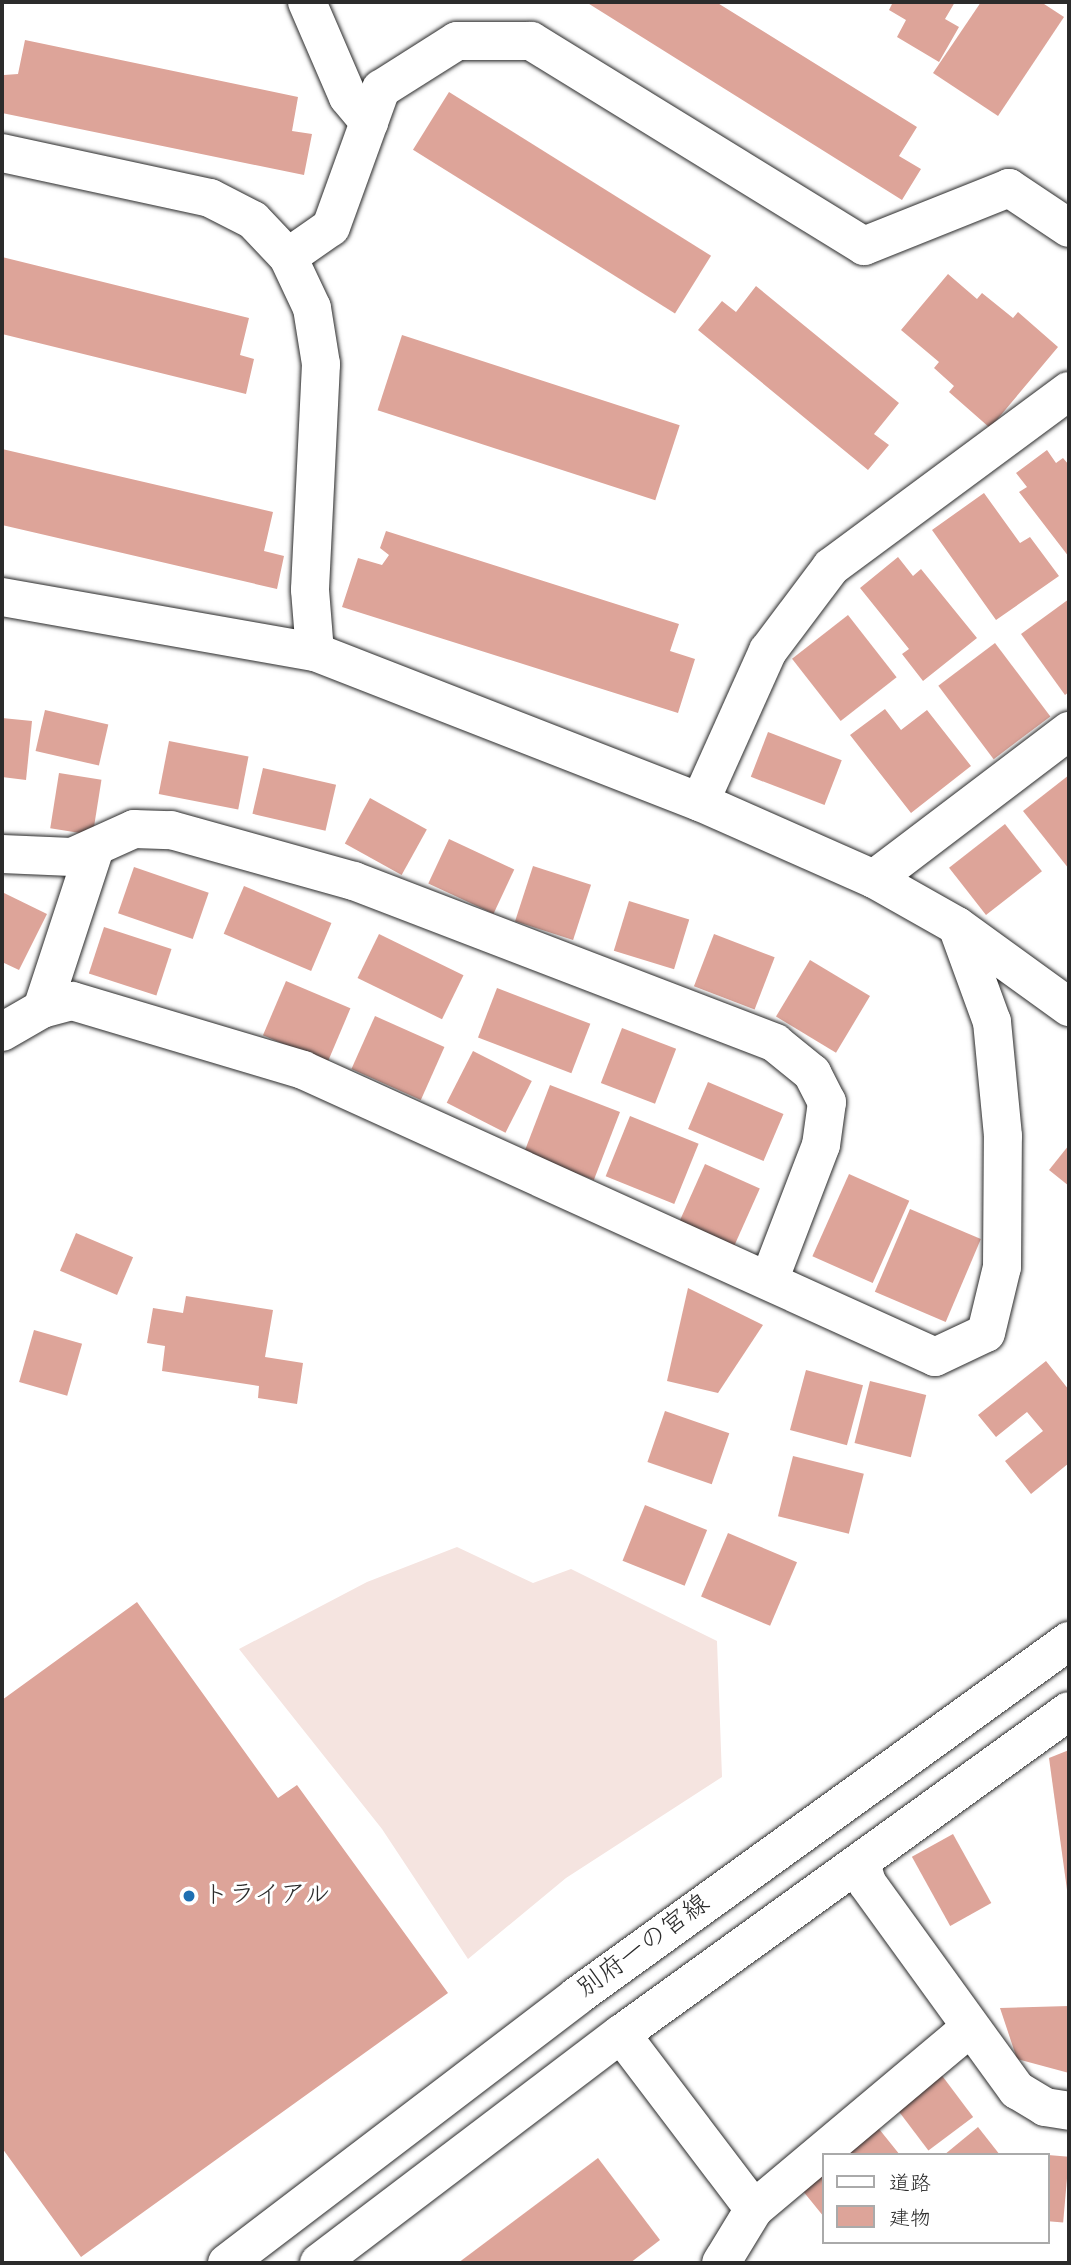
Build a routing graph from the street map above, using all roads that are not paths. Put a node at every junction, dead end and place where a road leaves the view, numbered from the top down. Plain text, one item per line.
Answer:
1 (307, 2) edge
2 (369, 122) junction
3 (2, 153) edge
4 (1069, 228) edge
5 (288, 257) junction
6 (1069, 391) edge
7 (2, 597) edge
8 (315, 652) junction
9 (1069, 731) edge
10 (700, 802) junction
11 (94, 851) junction
12 (2, 853) edge
13 (874, 879) junction
14 (957, 926) junction
15 (1069, 1007) edge
16 (42, 1009) junction
17 (2, 1032) edge
18 (770, 1278) junction
19 (1069, 1641) edge
20 (1069, 1711) edge
21 (861, 1863) junction
22 (970, 2028) junction
23 (621, 2034) junction
24 (1069, 2111) edge
25 (754, 2209) junction
26 (227, 2263) edge
27 (319, 2263) edge
28 (721, 2263) edge

1 - 2 street
2 - 4 street
2 - 5 street
3 - 5 street
5 - 8 street
6 - 10 street
7 - 8 street
8 - 10 street
9 - 13 street
10 - 13 street
11 - 12 street
11 - 16 street
11 - 18 street
13 - 14 street
14 - 15 street
14 - 18 street
16 - 17 street
16 - 18 street
19 - 26 street, 別府一の宮線
20 - 21 street
21 - 22 street
21 - 23 street
22 - 24 street
22 - 25 street
23 - 25 street
23 - 27 street
25 - 28 street

